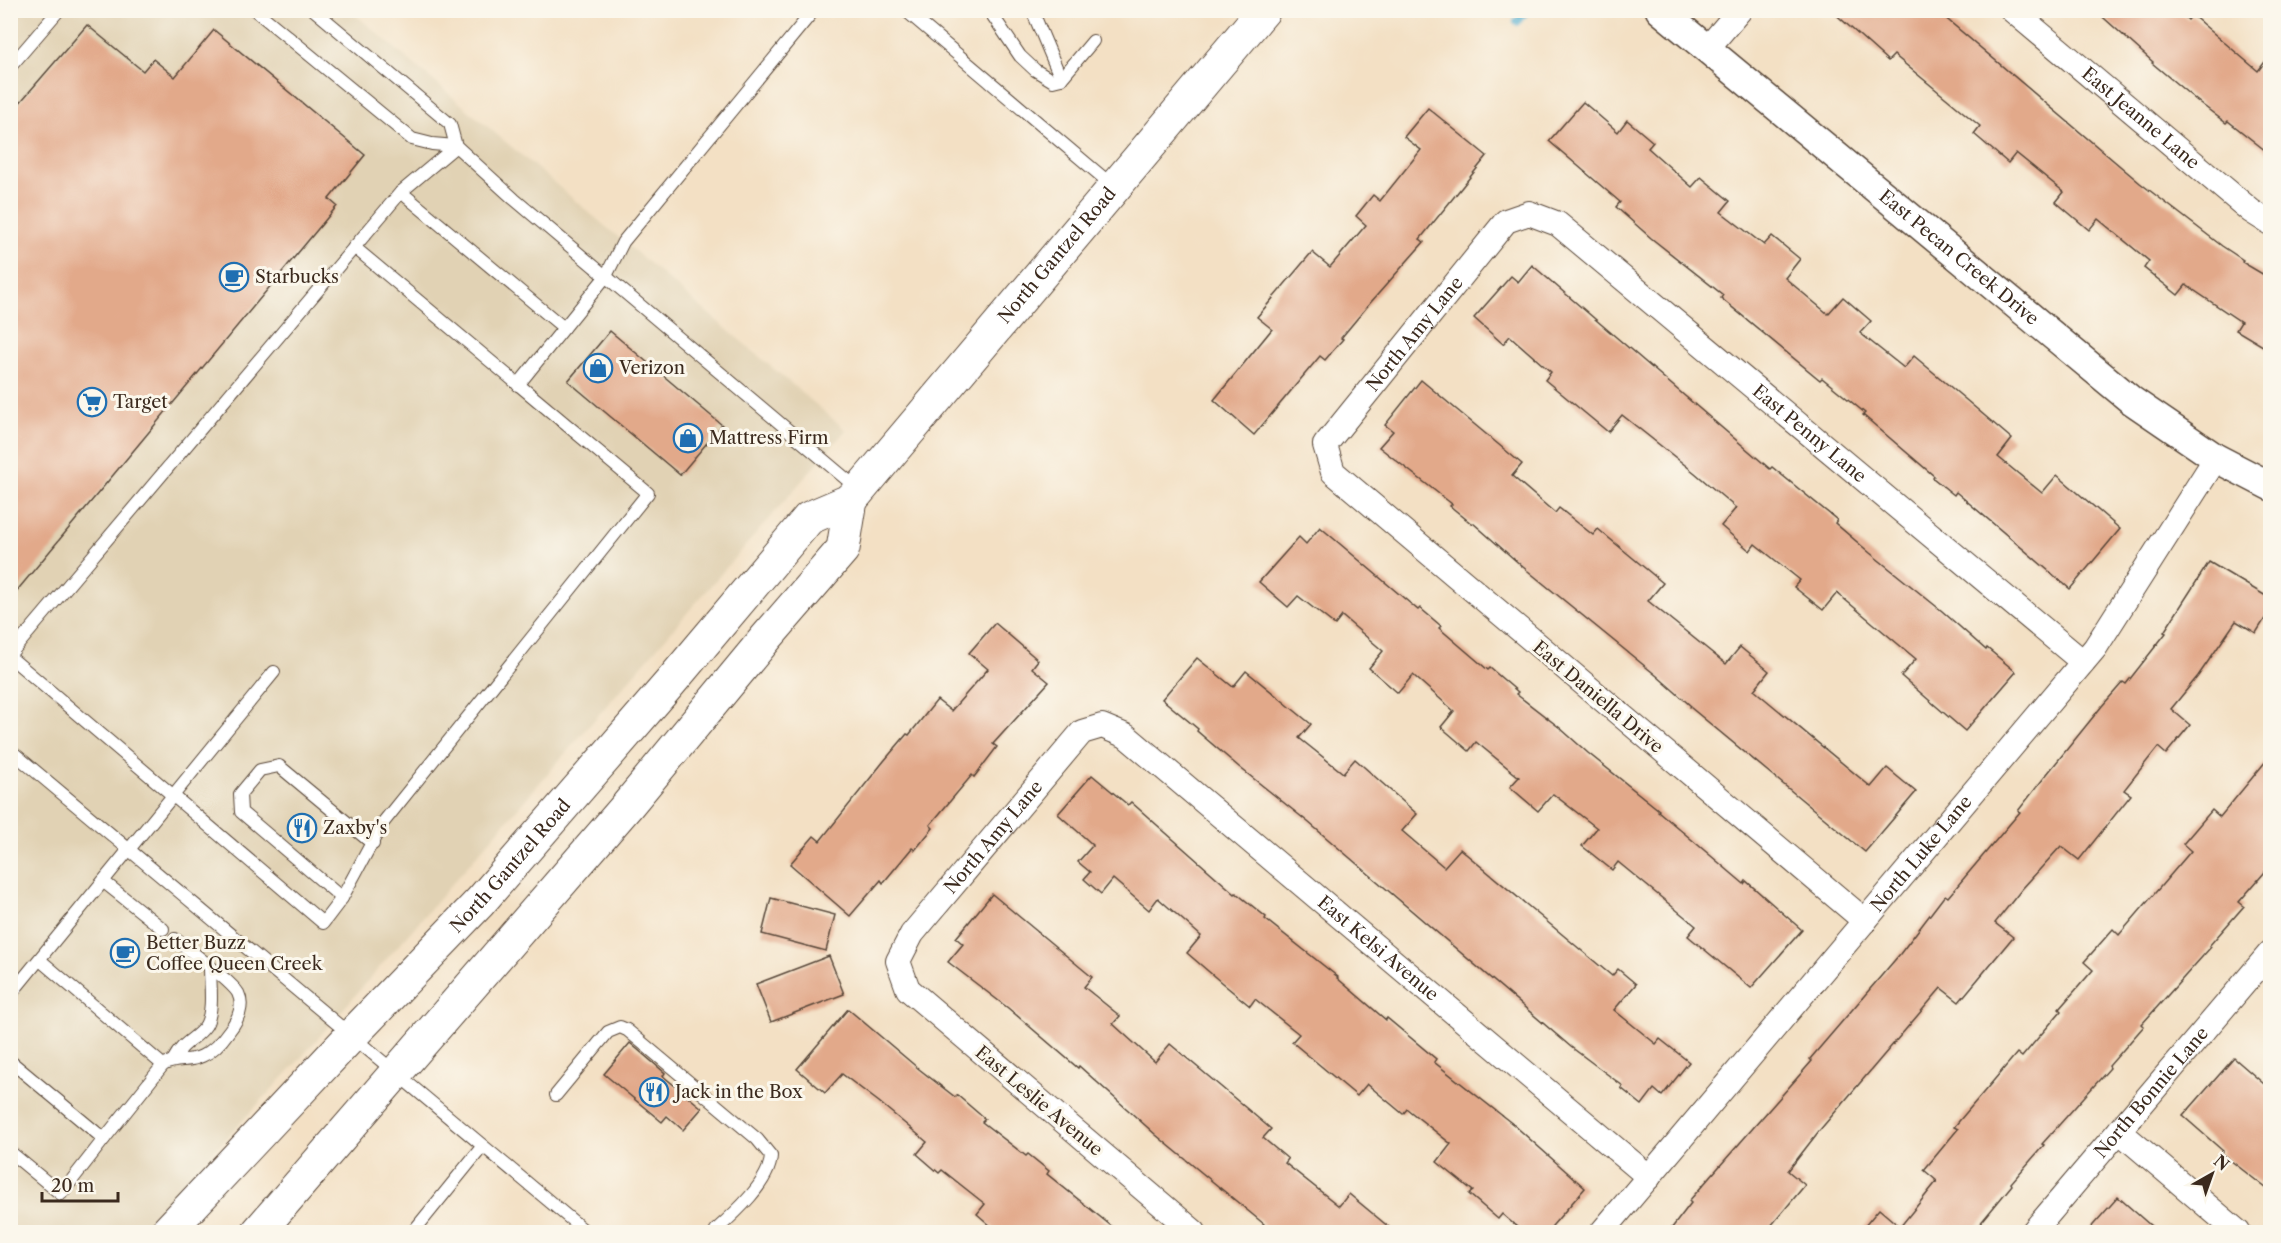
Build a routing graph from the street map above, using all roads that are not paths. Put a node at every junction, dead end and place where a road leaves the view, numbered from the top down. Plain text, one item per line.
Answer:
1 (59, 10) edge
2 (255, 10) edge
3 (314, 10) edge
4 (814, 10) edge
5 (905, 10) edge
6 (989, 10) edge
7 (1032, 10) edge
8 (1264, 10) edge
9 (1660, 10) edge
10 (1740, 10) edge
11 (2012, 10) edge
12 (1093, 41) dead end
13 (1706, 50) junction
14 (10, 67) edge
15 (1061, 79) junction
16 (456, 146) junction
17 (1115, 188) junction
18 (401, 192) junction
19 (1529, 213) joint
20 (2271, 224) edge
21 (354, 248) junction
22 (606, 276) junction
23 (564, 328) junction
24 (518, 385) junction
25 (2216, 458) junction
26 (1333, 472) joint
27 (2271, 486) edge
28 (855, 495) junction
29 (10, 656) edge
30 (2083, 662) junction
31 (274, 672) dead end
32 (1102, 726) joint
33 (10, 750) edge
34 (173, 797) junction
35 (373, 844) junction
36 (130, 850) junction
37 (104, 882) junction
38 (342, 898) junction
39 (1865, 921) junction
40 (163, 929) dead end
41 (175, 939) dead end
42 (2271, 953) edge
43 (40, 960) junction
44 (898, 961) joint
45 (210, 967) junction
46 (10, 995) edge
47 (352, 1035) junction
48 (10, 1061) edge
49 (169, 1062) junction
50 (396, 1074) junction
51 (556, 1095) dead end
52 (2119, 1131) junction
53 (104, 1140) junction
54 (482, 1147) junction
55 (10, 1152) edge
56 (1649, 1177) junction
57 (716, 1230) dead end
58 (167, 1233) edge
59 (258, 1233) edge
60 (413, 1233) edge
61 (586, 1233) edge
62 (1194, 1233) edge
63 (1602, 1233) edge
64 (2033, 1233) edge
65 (2238, 1233) edge

1 - 14 lane
2 - 16 lane
3 - 16 lane
4 - 22 lane
5 - 17 lane
6 - 15 lane
7 - 15 lane
8 - 17 main road, North Gantzel Road
9 - 13 street, East Pecan Creek Drive
10 - 13 street
11 - 20 street, East Jeanne Lane
12 - 15 lane
13 - 25 street, East Pecan Creek Drive
16 - 18 lane
16 - 22 lane
17 - 28 main road, North Gantzel Road
18 - 21 lane
18 - 23 lane
19 - 26 street, North Amy Lane
19 - 30 street, East Penny Lane
21 - 24 lane
21 - 29 lane
22 - 23 lane
22 - 28 lane
23 - 24 lane
24 - 35 lane
25 - 27 street, East Pecan Creek Drive
25 - 30 street, North Luke Lane
26 - 39 street, East Daniella Drive
28 - 47 main road, North Gantzel Road
28 - 50 main road
29 - 34 lane
30 - 39 street, North Luke Lane
31 - 34 lane
32 - 44 street, North Amy Lane
32 - 56 street, East Kelsi Avenue
33 - 36 lane
34 - 36 lane
34 - 38 lane
35 - 38 lane
35 - 38 lane
36 - 37 lane
36 - 47 lane
37 - 40 lane
37 - 43 lane
39 - 56 street, North Luke Lane
41 - 45 lane
42 - 52 street, North Bonnie Lane
43 - 46 lane
43 - 49 lane
44 - 62 street, East Leslie Avenue
45 - 49 lane
45 - 49 lane
47 - 50 lane
47 - 58 main road, North Gantzel Road
48 - 53 lane
49 - 53 lane
50 - 54 lane
50 - 59 main road
51 - 57 lane
52 - 64 street, North Bonnie Lane
52 - 65 street
53 - 55 lane
54 - 60 lane
54 - 61 lane
56 - 63 street, North Luke Lane

